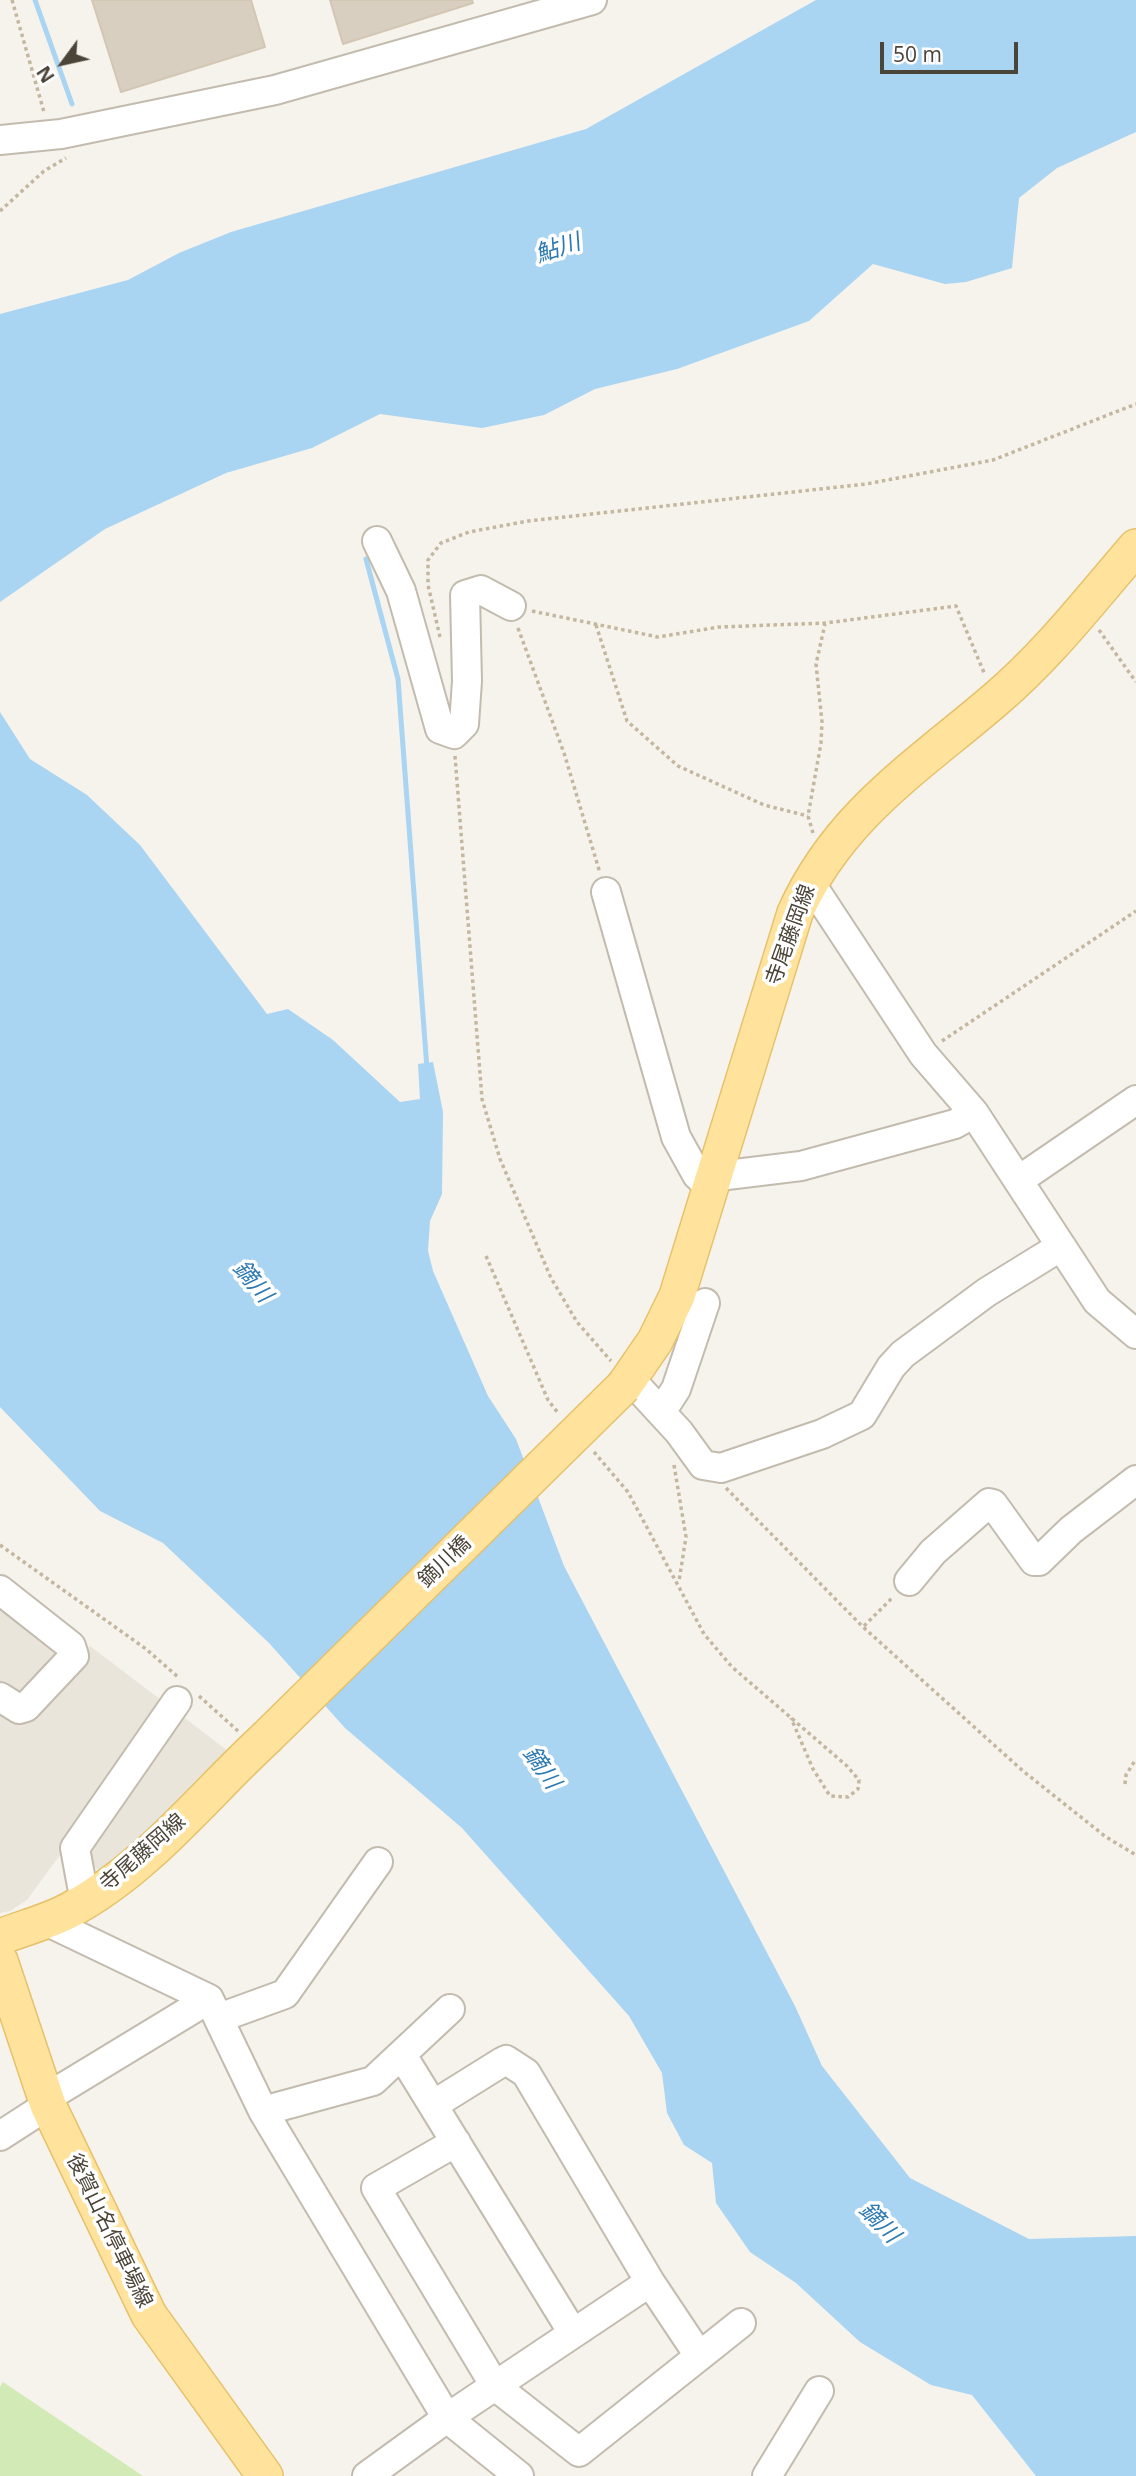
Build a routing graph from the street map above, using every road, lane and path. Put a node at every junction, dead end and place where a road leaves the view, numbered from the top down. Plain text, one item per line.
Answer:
1 (12, 0) edge
2 (592, 0) edge
3 (0, 140) edge
4 (66, 144) junction
5 (0, 211) edge
6 (1136, 404) edge
7 (377, 541) dead end
8 (1130, 566) edge
9 (510, 606) junction
10 (1084, 610) junction
11 (825, 623) junction
12 (596, 625) junction
13 (440, 639) dead end
14 (1136, 682) edge
15 (996, 700) junction
16 (454, 734) junction
17 (808, 816) junction
18 (818, 868) junction
19 (606, 892) joint
20 (1136, 911) edge
21 (923, 1054) junction
22 (1136, 1100) edge
23 (974, 1113) junction
24 (713, 1179) junction
25 (1019, 1180) junction
26 (1060, 1247) junction
27 (486, 1256) dead end
28 (705, 1303) dead end
29 (1136, 1335) edge
30 (627, 1383) junction
31 (661, 1412) junction
32 (563, 1419) dead end
33 (588, 1446) dead end
34 (674, 1457) dead end
35 (1136, 1480) edge
36 (730, 1492) dead end
37 (0, 1545) edge
38 (909, 1581) dead end
39 (679, 1584) junction
40 (0, 1590) edge
41 (886, 1604) dead end
42 (863, 1627) junction
43 (186, 1693) junction
44 (0, 1697) edge
45 (790, 1718) junction
46 (261, 1742) junction
47 (1136, 1759) edge
48 (1125, 1784) dead end
49 (1136, 1855) edge
50 (378, 1862) dead end
51 (90, 1898) junction
52 (44, 1920) junction
53 (0, 1937) edge
54 (0, 1961) edge
55 (214, 2009) junction
56 (450, 2009) dead end
57 (402, 2055) junction
58 (47, 2101) junction
59 (433, 2105) junction
60 (263, 2111) junction
61 (0, 2136) edge
62 (456, 2142) junction
63 (650, 2282) junction
64 (741, 2323) dead end
65 (573, 2333) junction
66 (698, 2354) junction
67 (495, 2386) junction
68 (819, 2391) dead end
69 (447, 2418) junction
70 (265, 2476) edge
71 (367, 2476) edge
72 (519, 2476) edge
73 (767, 2476) edge

1 - 4 path
2 - 4 street
3 - 4 street
4 - 5 path
6 - 13 path
7 - 16 street
8 - 10 main road, 寺尾藤岡線
9 - 12 path
9 - 16 street
9 - 19 path
10 - 14 path
10 - 15 main road, 寺尾藤岡線
11 - 12 path
11 - 15 path
11 - 17 path
12 - 17 path
15 - 18 main road, 寺尾藤岡線
16 - 30 path
17 - 18 path
18 - 21 street
18 - 24 main road, 寺尾藤岡線
19 - 24 street
20 - 21 path
21 - 23 street
22 - 25 street
23 - 24 street
23 - 25 street
24 - 30 main road, 寺尾藤岡線
25 - 26 street
26 - 29 street
26 - 31 street
27 - 32 path
28 - 31 street
30 - 31 street
30 - 46 main road, 鏑川橋, bridge
33 - 39 path
34 - 39 path
35 - 38 street
36 - 42 path
37 - 43 path
39 - 45 path
40 - 44 street
41 - 42 path
42 - 49 path
43 - 46 path
43 - 51 street
45 - 45 path
46 - 51 main road, 寺尾藤岡線
47 - 48 path
50 - 55 street
51 - 52 main road, 寺尾藤岡線
52 - 53 main road, 寺尾藤岡線
52 - 55 street
54 - 58 main road, 後賀山名停車場線
55 - 58 street
55 - 60 street
56 - 57 street
57 - 59 street
57 - 60 street
58 - 61 street
58 - 70 main road, 後賀山名停車場線
59 - 62 street
59 - 63 street
60 - 69 street
62 - 65 street
62 - 67 street
63 - 65 street
63 - 66 street
64 - 66 street
65 - 67 street
66 - 67 street
67 - 69 street
68 - 73 street
69 - 71 street
69 - 72 street

